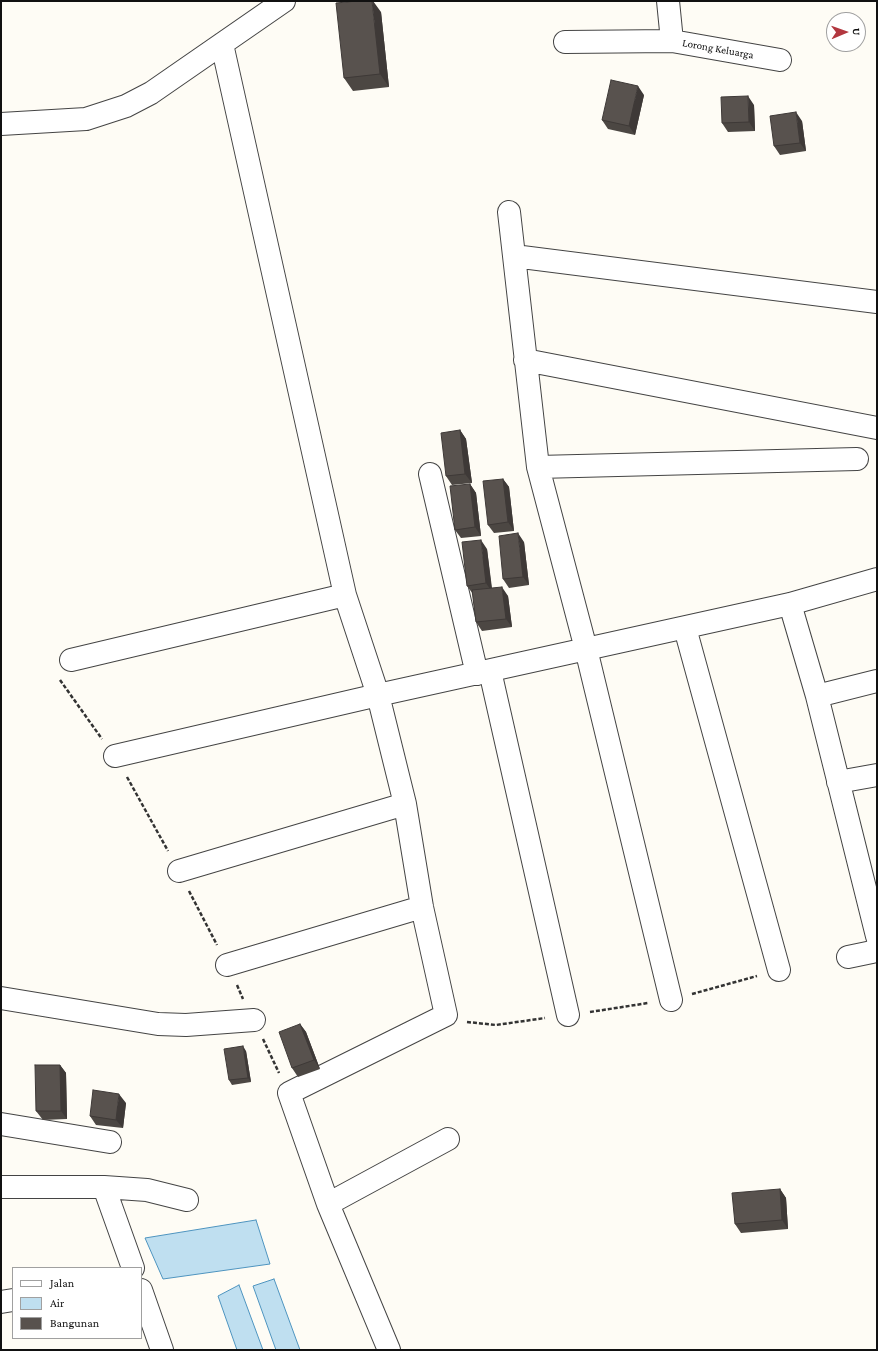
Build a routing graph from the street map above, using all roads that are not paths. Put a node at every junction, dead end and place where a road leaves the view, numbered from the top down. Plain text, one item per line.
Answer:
1 (284, 1) edge
2 (668, 1) edge
3 (672, 41) junction
4 (565, 42) dead end
5 (222, 44) junction
6 (780, 60) dead end
7 (1, 124) edge
8 (509, 212) dead end
9 (514, 256) junction
10 (877, 302) edge
11 (525, 360) junction
12 (877, 428) edge
13 (857, 459) dead end
14 (538, 467) junction
15 (430, 474) dead end
16 (877, 579) edge
17 (345, 595) junction
18 (790, 604) junction
19 (685, 628) junction
20 (586, 649) junction
21 (71, 660) dead end
22 (483, 673) junction
23 (877, 681) edge
24 (378, 695) junction
25 (817, 696) junction
26 (115, 756) dead end
27 (877, 775) edge
28 (838, 782) junction
29 (404, 804) junction
30 (179, 871) dead end
31 (422, 907) junction
32 (876, 925) edge
33 (877, 947) edge
34 (848, 958) dead end
35 (227, 965) dead end
36 (779, 970) road end
37 (1, 998) edge
38 (671, 1000) road end
39 (568, 1015) dead end
40 (254, 1020) dead end
41 (1, 1124) edge
42 (448, 1139) dead end
43 (110, 1142) dead end
44 (104, 1186) junction
45 (1, 1187) edge
46 (187, 1200) dead end
47 (328, 1204) junction
48 (133, 1267) edge
49 (142, 1293) edge
50 (12, 1300) edge
51 (1, 1302) edge
52 (162, 1350) edge
53 (389, 1350) edge

1 - 5 street
2 - 3 street, Lorong Keluarga
3 - 4 street
3 - 6 street, Lorong Keluarga
5 - 7 street
5 - 17 street
8 - 9 street
9 - 10 street
9 - 11 street
11 - 12 street
11 - 14 street
13 - 14 street
14 - 20 street
15 - 22 street
16 - 18 street
17 - 21 street
17 - 24 street
18 - 19 street
18 - 25 street
19 - 20 street
19 - 36 street
20 - 22 street
20 - 38 street
22 - 24 street
22 - 39 street
23 - 25 street
24 - 26 street
24 - 29 street
25 - 28 street
27 - 28 street
28 - 32 street
29 - 30 street
29 - 31 street
31 - 35 street
31 - 47 street
33 - 34 street
37 - 40 street
41 - 43 street
42 - 47 street
44 - 45 street
44 - 46 street
44 - 48 street
47 - 53 street
49 - 52 street
50 - 51 street

